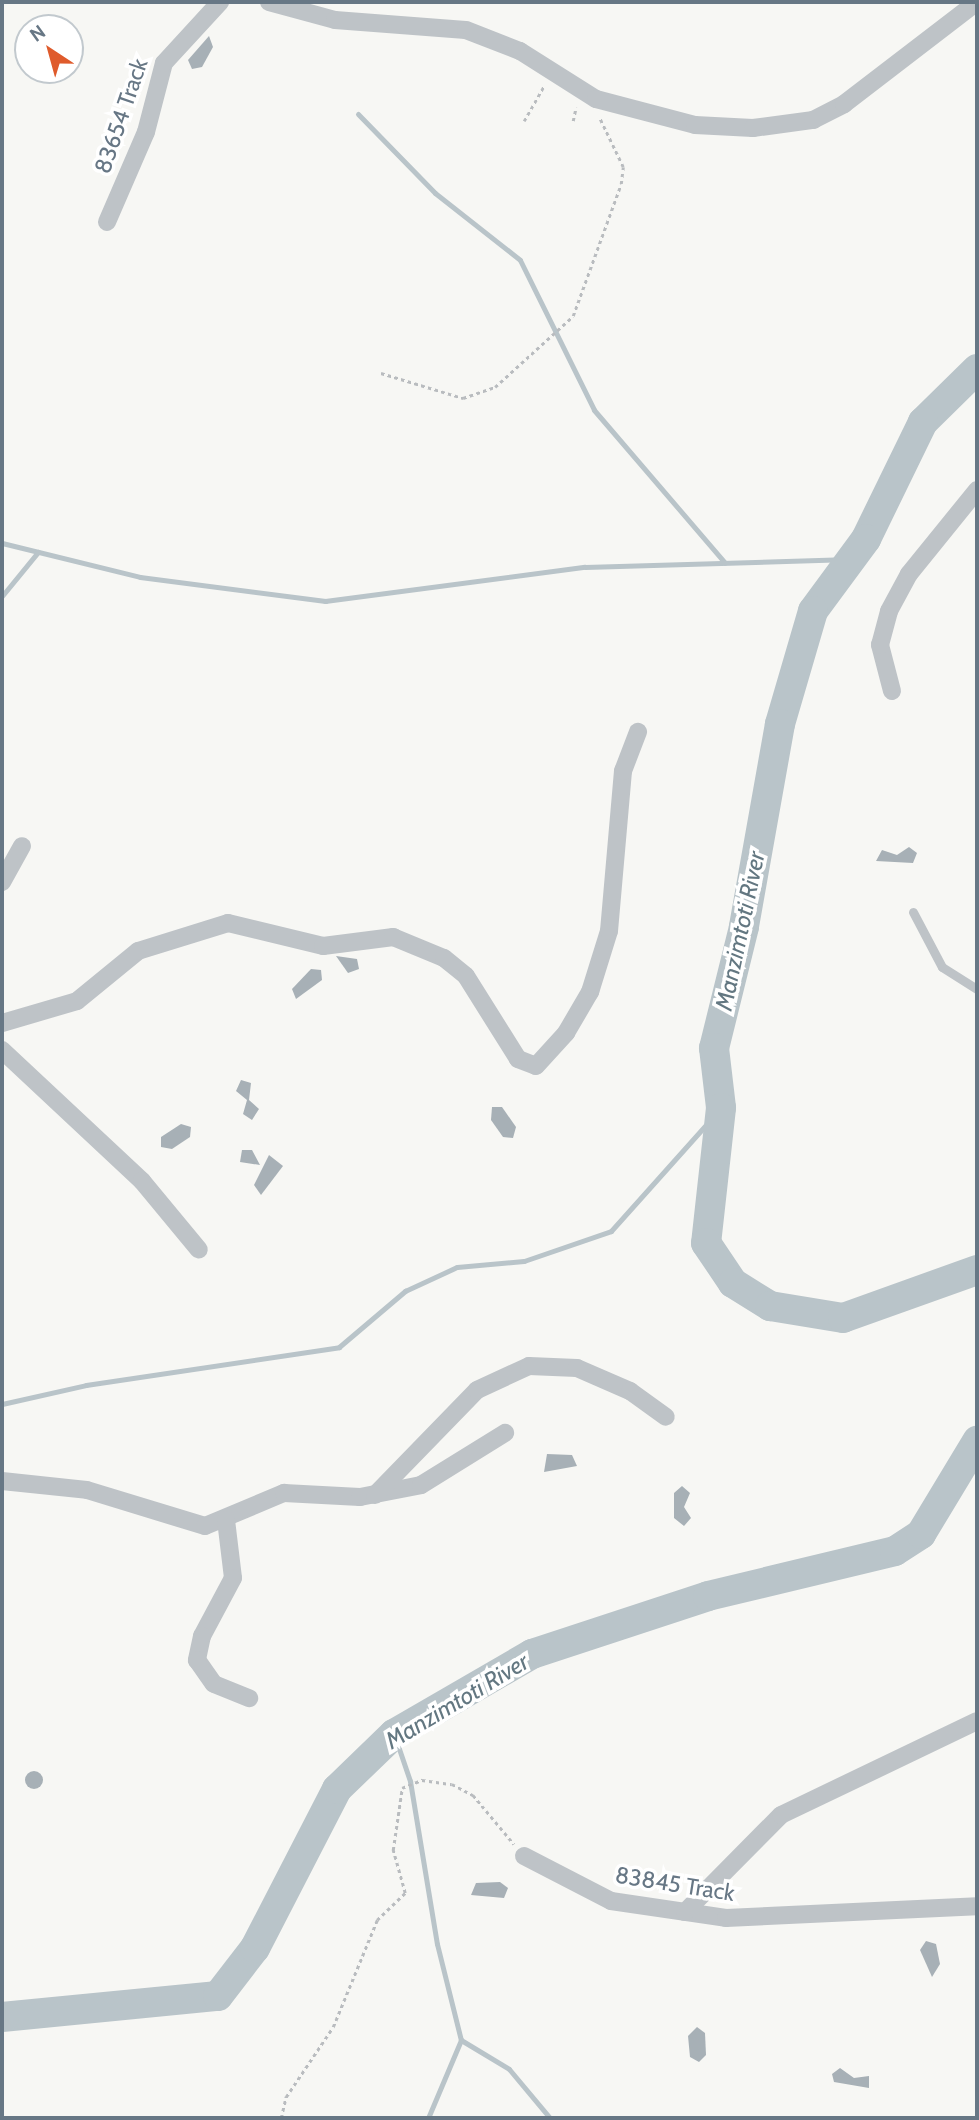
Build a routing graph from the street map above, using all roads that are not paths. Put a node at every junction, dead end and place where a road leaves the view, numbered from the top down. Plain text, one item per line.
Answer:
1 (220, 2) edge
2 (270, 2) edge
3 (977, 2) edge
4 (107, 222) dead end
5 (977, 490) edge
6 (892, 691) dead end
7 (638, 732) dead end
8 (22, 846) dead end
9 (2, 883) edge
10 (913, 912) dead end
11 (977, 989) edge
12 (2, 1023) edge
13 (2, 1051) edge
14 (199, 1250) dead end
15 (666, 1417) dead end
16 (505, 1433) dead end
17 (2, 1481) edge
18 (375, 1495) junction
19 (226, 1520) junction
20 (249, 1698) dead end
21 (977, 1721) edge
22 (524, 1856) road end
23 (977, 1906) edge
24 (685, 1912) junction

1 - 4 street, 83654 Track
2 - 3 street
5 - 6 street
7 - 12 street
8 - 9 street
10 - 11 lane
13 - 14 street
15 - 18 street
16 - 18 street
17 - 19 street
18 - 19 street
19 - 20 street
21 - 24 street
22 - 24 street, 83845 Track
23 - 24 street, 83845 Track

